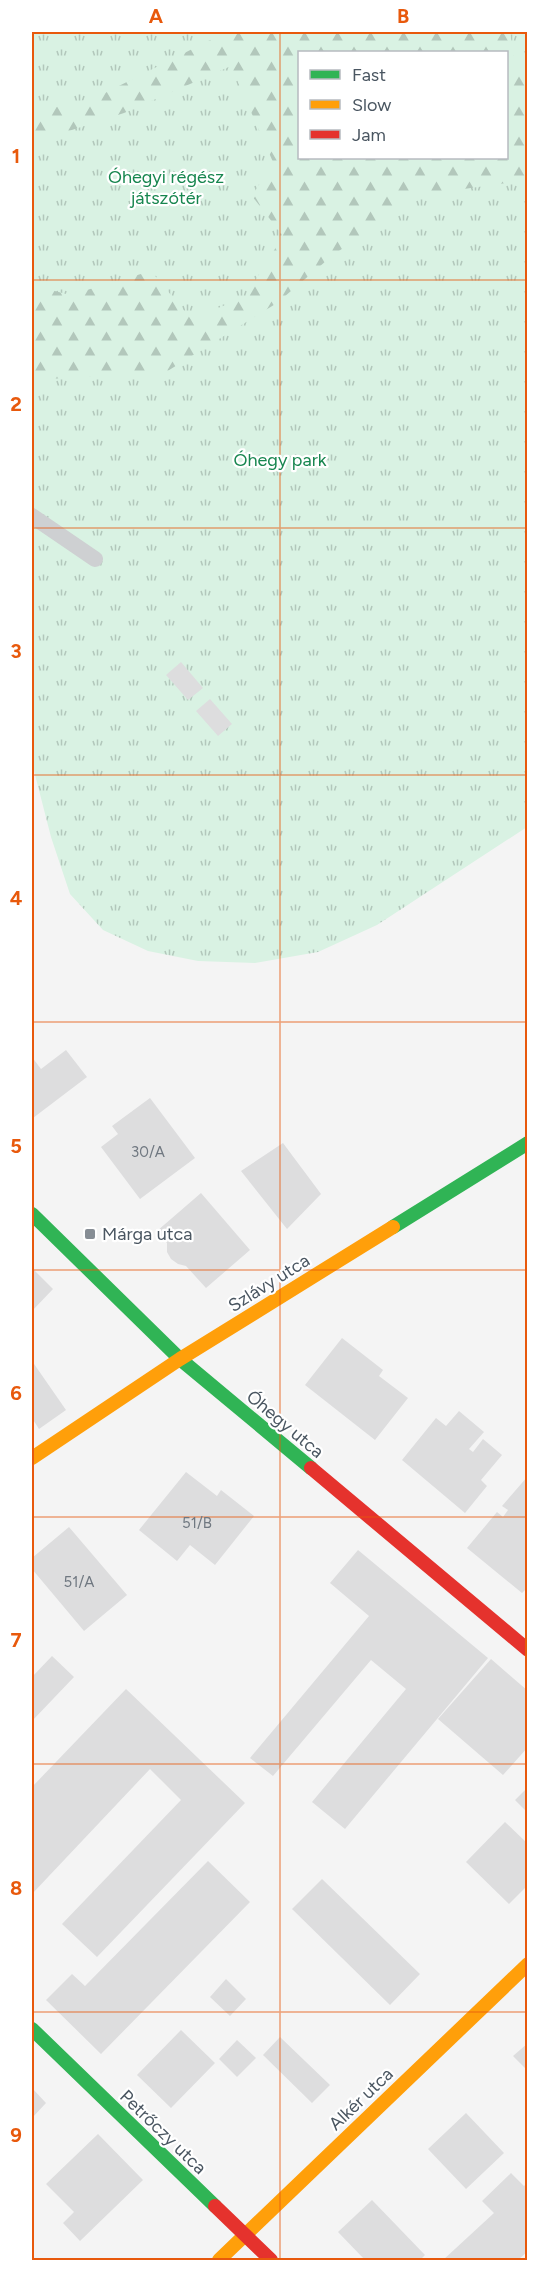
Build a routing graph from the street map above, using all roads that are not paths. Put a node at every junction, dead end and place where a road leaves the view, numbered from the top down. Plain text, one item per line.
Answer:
1 (32, 516) edge
2 (95, 559) dead end
3 (528, 1143) edge
4 (32, 1214) edge
5 (180, 1359) junction
6 (32, 1458) edge
7 (528, 1650) edge
8 (528, 1964) edge
9 (32, 2029) edge
10 (244, 2235) junction
11 (219, 2260) edge
12 (271, 2260) edge

1 - 2 lane
3 - 5 street, Szlávy utca
4 - 5 street, Óhegy utca
5 - 6 street, Szlávy utca
5 - 7 street, Óhegy utca
8 - 10 street, Alkér utca
9 - 10 street, Petrőczy utca
10 - 11 street, Alkér utca
10 - 12 street, Petrőczy utca

